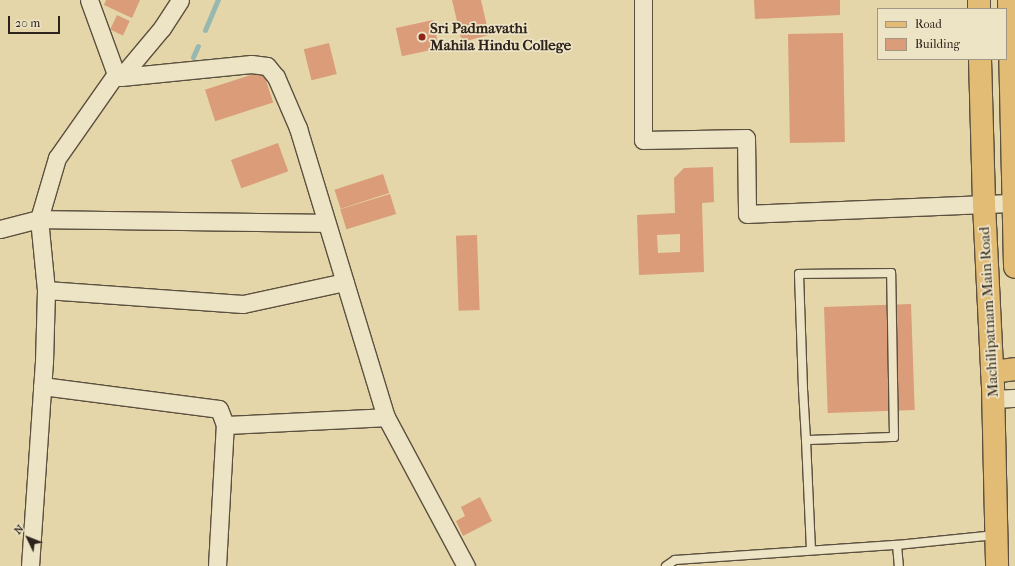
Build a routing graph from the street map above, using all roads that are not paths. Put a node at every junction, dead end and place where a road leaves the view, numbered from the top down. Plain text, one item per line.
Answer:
1 (89, 0) edge
2 (180, 0) edge
3 (643, 0) edge
4 (1009, 0) edge
5 (980, 60) edge
6 (118, 76) junction
7 (1014, 203) edge
8 (984, 204) junction
9 (39, 219) junction
10 (325, 223) junction
11 (0, 229) edge
12 (1015, 266) edge
13 (345, 282) junction
14 (46, 290) junction
15 (1015, 370) edge
16 (992, 372) junction
17 (42, 386) junction
18 (1015, 398) edge
19 (993, 399) junction
20 (386, 417) junction
21 (225, 425) junction
22 (806, 440) junction
23 (996, 535) junction
24 (897, 545) junction
25 (811, 550) junction
26 (30, 566) edge
27 (217, 566) edge
28 (466, 566) edge
29 (666, 566) edge
30 (899, 566) edge
31 (997, 566) edge

1 - 6 street
2 - 6 street
3 - 8 street
4 - 7 main road, Machilipatnam Main Road
5 - 8 main road, Machilipatnam Main Road
6 - 9 street
6 - 10 street
7 - 8 street
7 - 12 main road, Machilipatnam Main Road
8 - 16 main road, Machilipatnam Main Road
9 - 10 street
9 - 11 street
9 - 14 street
10 - 13 street
13 - 14 street
13 - 20 street
14 - 17 street
15 - 16 main road
16 - 19 main road, Machilipatnam Main Road
17 - 21 street
17 - 26 street
18 - 19 street
19 - 23 main road, Machilipatnam Main Road
20 - 21 street
20 - 28 street
21 - 27 street
22 - 22 lane
22 - 25 lane
23 - 24 lane
23 - 31 main road, Machilipatnam Main Road
24 - 25 lane
24 - 30 lane
25 - 29 lane

